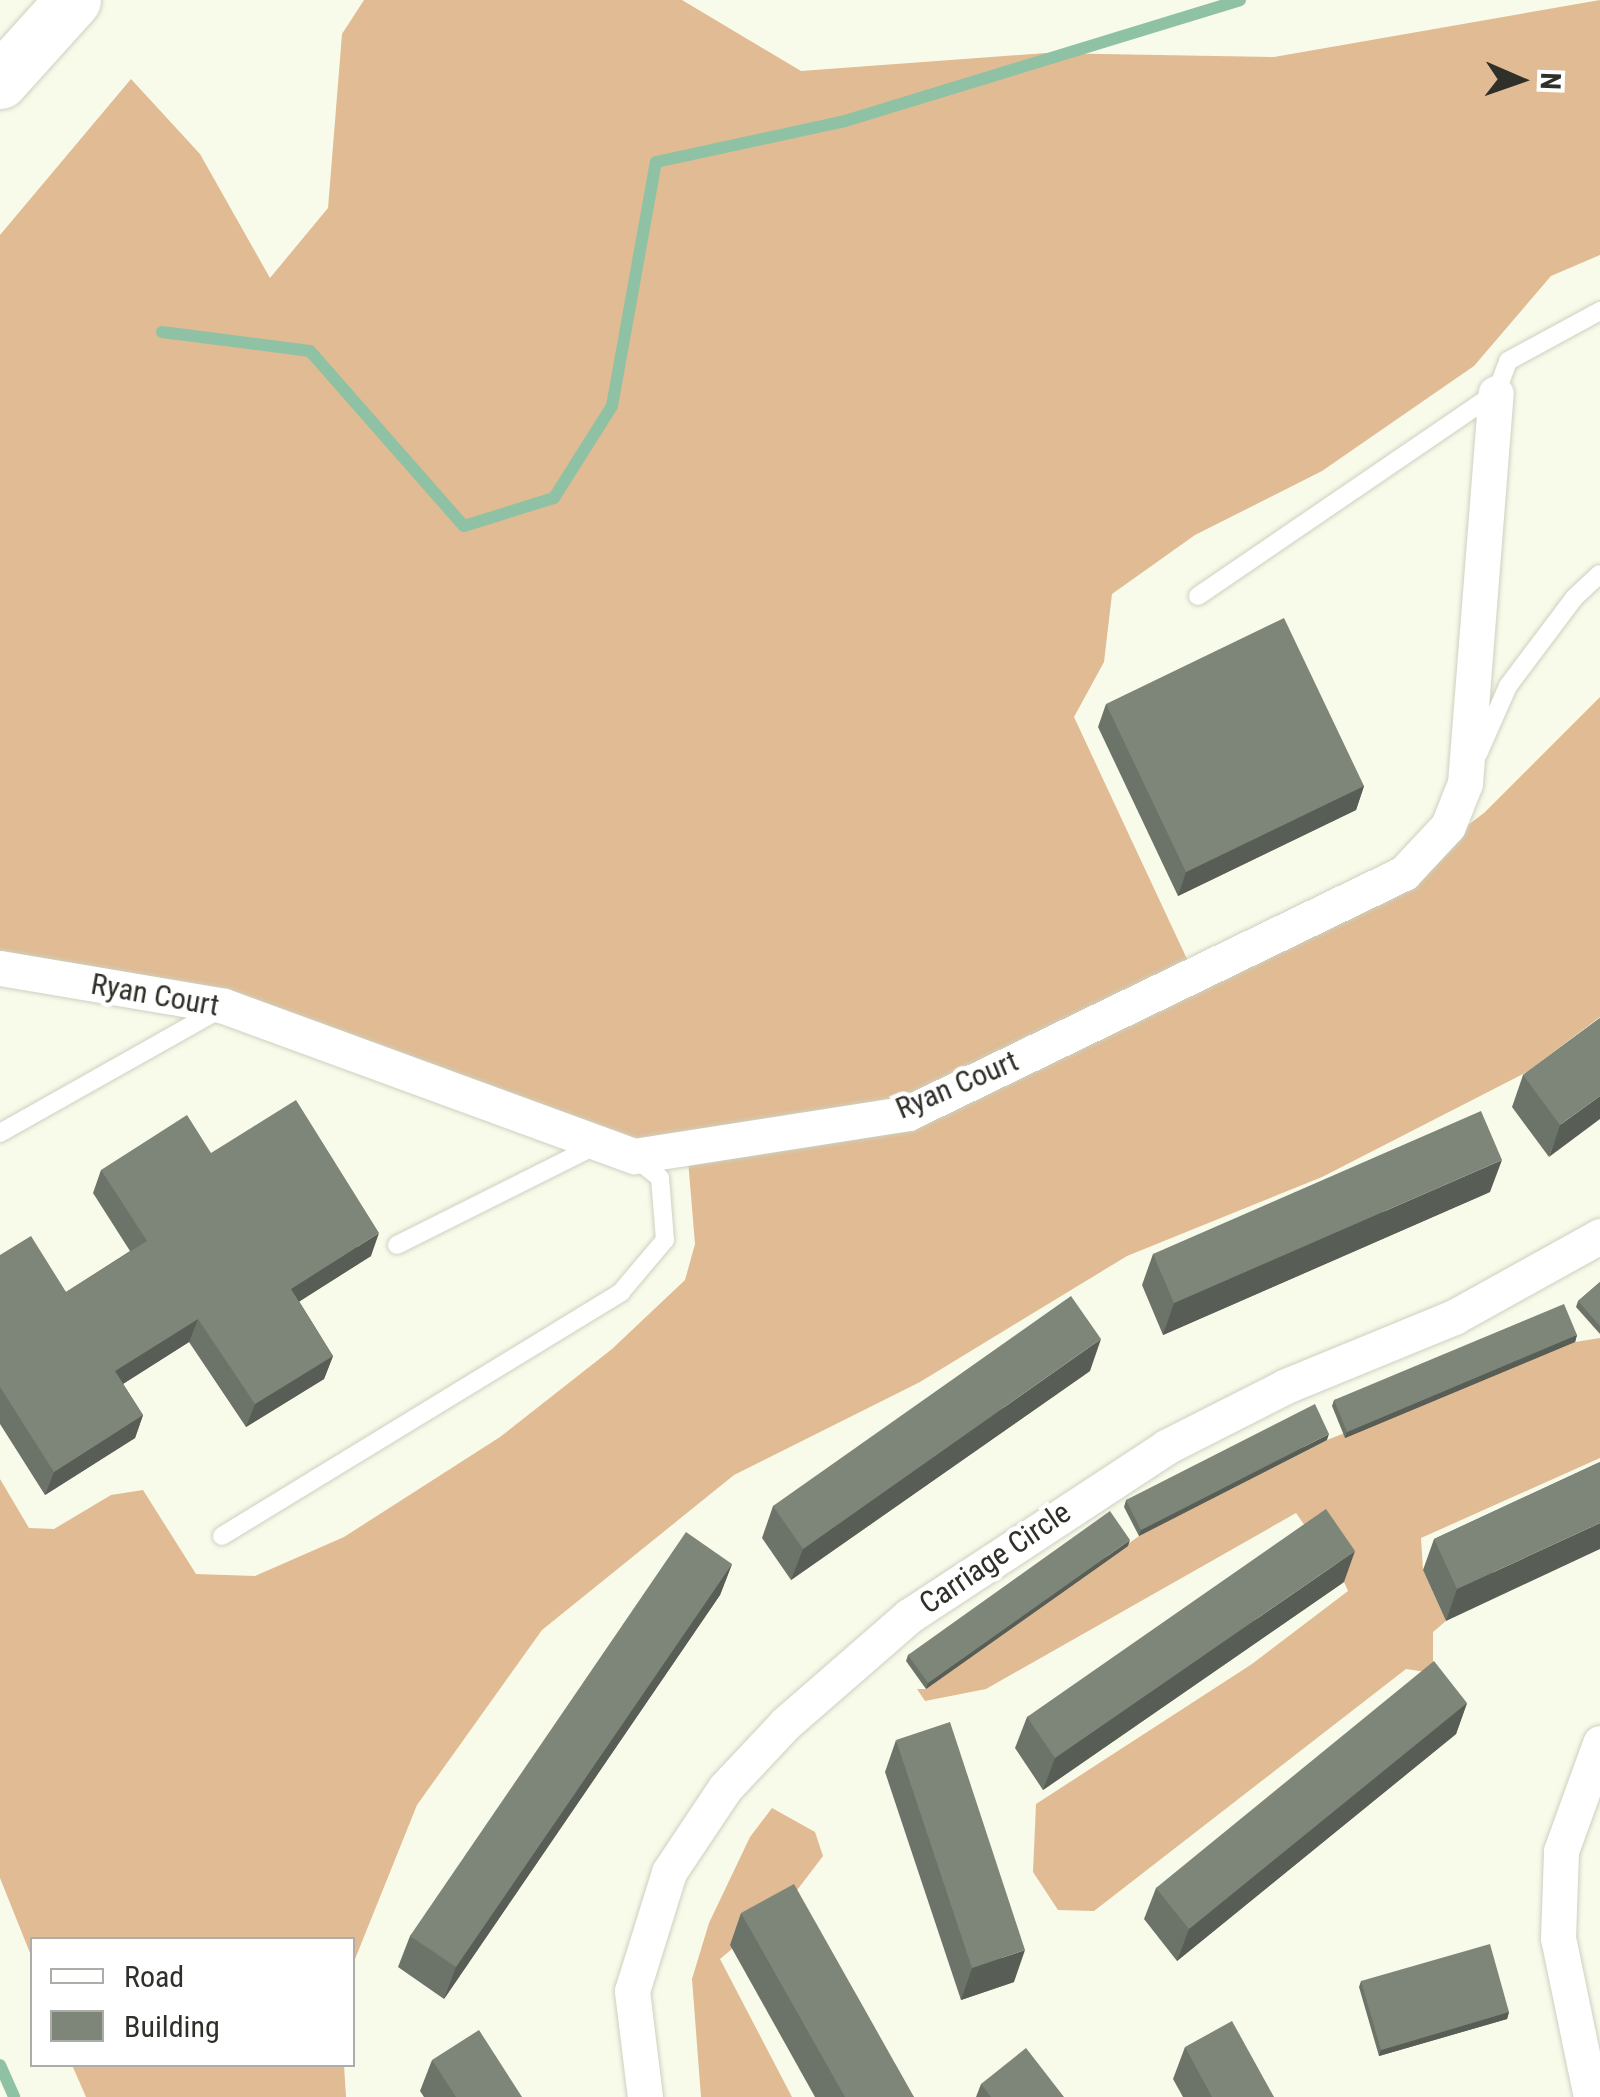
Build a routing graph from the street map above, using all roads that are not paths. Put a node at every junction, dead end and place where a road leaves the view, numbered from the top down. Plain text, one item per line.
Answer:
1 (73, 0) edge
2 (0, 82) edge
3 (1600, 311) edge
4 (1496, 393) junction
5 (1600, 574) edge
6 (1198, 596) dead end
7 (1465, 783) junction
8 (0, 968) edge
9 (224, 1006) junction
10 (0, 1133) edge
11 (600, 1144) junction
12 (634, 1156) junction
13 (1600, 1236) edge
14 (397, 1245) dead end
15 (222, 1536) dead end
16 (1600, 1743) edge
17 (645, 2097) edge
18 (1592, 2097) edge

1 - 2 highway
3 - 4 lane
4 - 6 lane
4 - 7 street, Ryan Court
5 - 7 lane
7 - 12 street, Ryan Court
8 - 9 street, Ryan Court
9 - 10 lane
9 - 11 street, Ryan Court
11 - 12 street, Ryan Court
11 - 14 lane
12 - 15 lane
13 - 17 street, Carriage Circle
16 - 18 street

